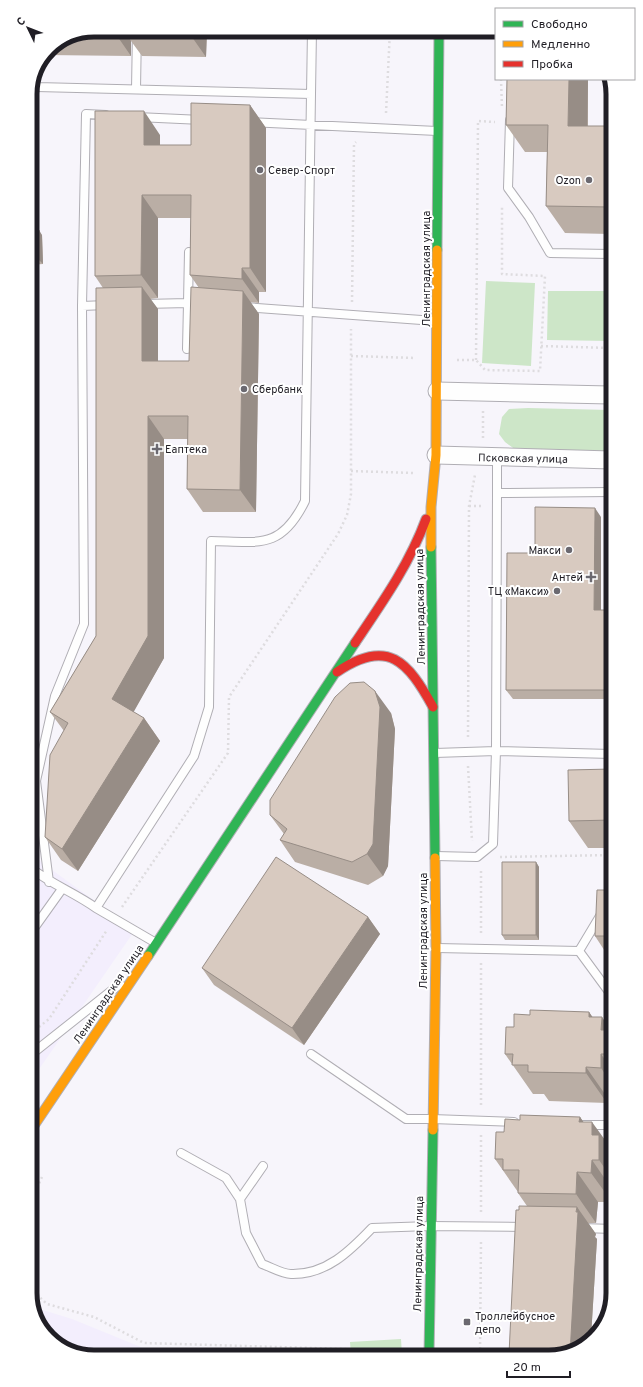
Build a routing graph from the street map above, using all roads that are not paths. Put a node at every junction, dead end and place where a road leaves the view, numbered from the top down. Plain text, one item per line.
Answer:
1 (137, 37) edge
2 (312, 37) edge
3 (439, 37) edge
4 (38, 87) edge
5 (136, 89) junction
6 (311, 94) junction
7 (511, 110) edge
8 (116, 116) edge
9 (131, 116) edge
10 (213, 120) edge
11 (242, 121) edge
12 (312, 124) junction
13 (438, 132) junction
14 (189, 252) edge
15 (606, 254) edge
16 (188, 303) junction
17 (135, 304) edge
18 (203, 304) edge
19 (112, 305) edge
20 (82, 306) junction
21 (233, 306) edge
22 (306, 313) junction
23 (438, 322) junction
24 (187, 349) dead end
25 (437, 391) junction
26 (606, 395) edge
27 (436, 456) junction
28 (497, 457) junction
29 (606, 460) edge
30 (606, 492) edge
31 (497, 493) junction
32 (431, 507) junction
33 (334, 674) junction
34 (433, 707) junction
35 (496, 751) junction
36 (434, 753) junction
37 (606, 754) edge
38 (37, 777) edge
39 (37, 789) edge
40 (37, 811) edge
41 (40, 814) junction
42 (436, 856) junction
43 (37, 873) edge
44 (49, 882) junction
45 (62, 889) junction
46 (96, 908) junction
47 (604, 910) edge
48 (37, 924) edge
49 (157, 943) junction
50 (436, 948) junction
51 (579, 951) junction
52 (138, 970) junction
53 (606, 988) edge
54 (37, 1050) edge
55 (311, 1054) dead end
56 (432, 1118) junction
57 (37, 1121) edge
58 (520, 1122) edge
59 (574, 1124) edge
60 (606, 1126) edge
61 (181, 1153) dead end
62 (263, 1166) dead end
63 (240, 1199) junction
64 (430, 1226) junction
65 (576, 1228) edge
66 (606, 1229) edge
67 (526, 1230) edge
68 (429, 1350) edge

1 - 5 lane
2 - 6 lane
3 - 13 main road, Ленинградская улица
4 - 5 lane
5 - 6 lane
6 - 12 lane
7 - 15 lane
8 - 20 lane
9 - 10 lane
11 - 12 lane
12 - 13 lane
12 - 22 lane
13 - 23 main road, Ленинградская улица
14 - 16 lane
16 - 17 lane
16 - 18 lane
16 - 24 lane
19 - 20 lane
20 - 38 lane
21 - 22 lane
22 - 23 lane
22 - 46 lane
23 - 25 main road, Ленинградская улица
25 - 26 street
25 - 27 main road, Ленинградская улица
27 - 28 street, Псковская улица
27 - 32 main road, Ленинградская улица
28 - 29 street, Псковская улица
28 - 31 lane
30 - 31 lane
31 - 35 lane
32 - 33 main road, Ленинградская улица
32 - 34 main road, Ленинградская улица
33 - 34 main road
33 - 49 main road, Ленинградская улица
34 - 36 main road, Ленинградская улица
35 - 36 lane
35 - 37 lane
35 - 42 lane
36 - 42 main road, Ленинградская улица
39 - 41 lane
40 - 41 lane
41 - 44 lane
42 - 50 main road, Ленинградская улица
43 - 44 lane
44 - 45 lane
45 - 46 lane
45 - 48 lane
46 - 49 lane
47 - 51 lane
49 - 52 main road, Ленинградская улица
50 - 51 lane
50 - 56 main road, Ленинградская улица
51 - 53 lane
52 - 54 lane
52 - 57 main road, Ленинградская улица
55 - 56 lane
56 - 58 lane
56 - 64 main road, Ленинградская улица
59 - 60 lane
61 - 63 lane
62 - 63 lane
63 - 64 lane
64 - 67 lane
64 - 68 main road, Ленинградская улица
65 - 66 lane

